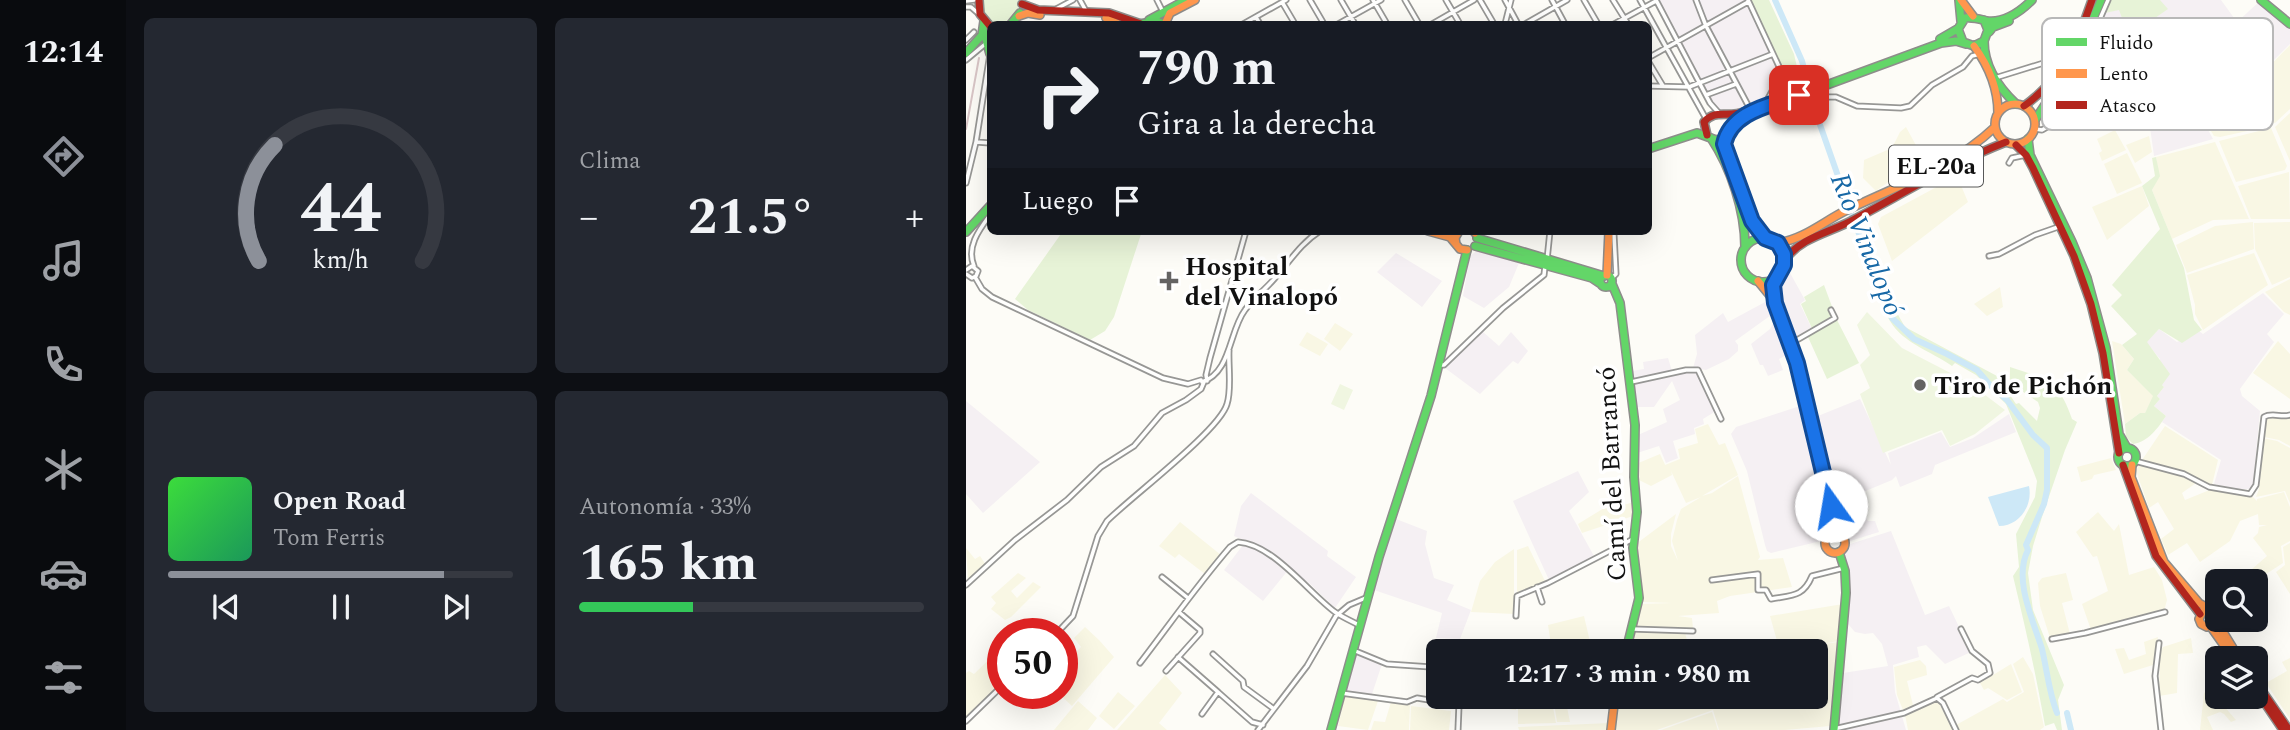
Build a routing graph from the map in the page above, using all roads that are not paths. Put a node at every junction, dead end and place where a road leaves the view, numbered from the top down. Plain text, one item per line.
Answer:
1 (977, 0) edge
2 (1073, 0) edge
3 (1080, 0) edge
4 (1157, 0) edge
5 (1186, 0) edge
6 (1195, 0) edge
7 (1310, 0) edge
8 (1341, 0) edge
9 (1381, 0) edge
10 (1405, 0) edge
11 (1446, 0) edge
12 (1474, 0) edge
13 (1480, 0) edge
14 (1505, 0) edge
15 (1511, 0) edge
16 (1552, 0) edge
17 (1567, 0) edge
18 (1584, 0) edge
19 (1613, 0) edge
20 (1640, 0) edge
21 (1657, 0) edge
22 (1696, 0) edge
23 (1960, 0) edge
24 (2034, 0) edge
25 (2092, 0) edge
26 (2101, 0) edge
27 (2108, 0) edge
28 (2262, 0) edge
29 (966, 1) edge
30 (1284, 1) edge
31 (1748, 1) edge
32 (1021, 2) edge
33 (1374, 2) edge
34 (966, 6) edge
35 (1556, 6) junction
36 (1509, 8) junction
37 (1644, 8) junction
38 (1052, 10) junction
39 (1086, 11) junction
40 (1163, 12) junction
41 (1453, 12) junction
42 (1973, 16) junction
43 (1256, 17) junction
44 (1351, 17) junction
45 (2085, 18) edge
46 (2093, 18) edge
47 (2100, 18) edge
48 (1019, 19) edge
49 (1624, 19) junction
50 (985, 20) edge
51 (1984, 20) junction
52 (1114, 21) edge
53 (1137, 21) edge
54 (1147, 21) edge
55 (1166, 21) edge
56 (1249, 21) edge
57 (1259, 21) edge
58 (1294, 21) edge
59 (1322, 21) edge
60 (1344, 21) edge
61 (1353, 21) edge
62 (1385, 21) edge
63 (1417, 21) edge
64 (1437, 21) edge
65 (1458, 21) edge
66 (1492, 21) edge
67 (1506, 21) edge
68 (1516, 21) edge
69 (1530, 21) edge
70 (1564, 21) edge
71 (1596, 21) edge
72 (1620, 21) edge
73 (1651, 21) edge
74 (1652, 22) edge
75 (2290, 24) edge
76 (1706, 26) junction
77 (1959, 26) junction
78 (974, 32) dead end
79 (1986, 38) junction
80 (1677, 42) junction
81 (980, 45) edge
82 (1970, 45) junction
83 (1667, 48) junction
84 (966, 52) edge
85 (1773, 54) junction
86 (1976, 55) junction
87 (1652, 57) edge
88 (966, 59) edge
89 (2042, 63) edge
90 (1652, 67) edge
91 (1729, 71) junction
92 (1995, 78) junction
93 (1699, 83) junction
94 (1736, 84) junction
95 (1823, 85) junction
96 (1652, 86) edge
97 (1663, 87) junction
98 (1689, 87) junction
99 (2042, 92) edge
100 (1799, 94) junction
101 (1706, 95) junction
102 (1822, 102) dead end
103 (1710, 103) junction
104 (1765, 104) junction
105 (2020, 105) junction
106 (1701, 108) junction
107 (1750, 109) junction
108 (1998, 113) junction
109 (1722, 114) junction
110 (2042, 114) edge
111 (1705, 121) junction
112 (2035, 125) junction
113 (1732, 127) junction
114 (1995, 127) junction
115 (2042, 130) edge
116 (1709, 137) junction
117 (1725, 138) junction
118 (2028, 139) junction
119 (976, 142) junction
120 (2006, 142) junction
121 (987, 143) edge
122 (1652, 145) edge
123 (2016, 145) junction
124 (1652, 146) edge
125 (2026, 155) junction
126 (2009, 163) dead end
127 (966, 183) edge
128 (1874, 203) junction
129 (987, 209) edge
130 (987, 219) edge
131 (2058, 227) dead end
132 (969, 229) edge
133 (1818, 231) junction
134 (1245, 235) edge
135 (1315, 235) edge
136 (1443, 235) edge
137 (1458, 235) edge
138 (1549, 235) edge
139 (1612, 235) edge
140 (1475, 236) edge
141 (1765, 238) junction
142 (1778, 243) junction
143 (1456, 244) junction
144 (1745, 247) junction
145 (1467, 250) junction
146 (1989, 256) dead end
147 (1785, 260) junction
148 (1546, 262) junction
149 (974, 266) junction
150 (966, 272) edge
151 (975, 277) junction
152 (1776, 277) junction
153 (1607, 281) junction
154 (1758, 281) junction
155 (1775, 303) junction
156 (1831, 310) dead end
157 (1790, 344) junction
158 (1229, 350) junction
159 (1439, 365) junction
160 (1204, 380) junction
161 (1631, 382) junction
162 (2290, 415) edge
163 (1721, 419) dead end
164 (2127, 448) junction
165 (2119, 453) junction
166 (2134, 463) junction
167 (2123, 465) junction
168 (1835, 534) junction
169 (1634, 538) junction
170 (1839, 552) junction
171 (1844, 568) junction
172 (1162, 577) dead end
173 (1712, 580) dead end
174 (966, 585) edge
175 (1537, 587) junction
176 (1368, 597) junction
177 (1188, 598) junction
178 (1542, 602) dead end
179 (2205, 607) edge
180 (2205, 610) edge
181 (2165, 612) dead end
182 (1180, 613) junction
183 (1337, 614) junction
184 (2200, 614) junction
185 (1516, 616) dead end
186 (1072, 618) edge
187 (2205, 623) edge
188 (1359, 625) junction
189 (1632, 629) junction
190 (1961, 629) dead end
191 (1693, 631) dead end
192 (1629, 639) edge
193 (2052, 639) dead end
194 (2159, 643) dead end
195 (1353, 650) junction
196 (1213, 654) dead end
197 (1178, 657) junction
198 (1140, 663) dead end
199 (1426, 667) edge
200 (1166, 671) dead end
201 (1218, 692) junction
202 (1341, 693) junction
203 (1937, 698) junction
204 (987, 700) edge
205 (2268, 700) edge
206 (2268, 708) edge
207 (1274, 709) junction
208 (1613, 709) edge
209 (1202, 714) dead end
210 (966, 720) edge
211 (1263, 725) junction
212 (1834, 729) edge
213 (1258, 730) edge
214 (1331, 730) edge
215 (1458, 730) edge
216 (1611, 730) edge
217 (1956, 730) edge
218 (2161, 730) edge
219 (2283, 730) edge
220 (2288, 730) edge

1 - 29 street
1 - 50 main road
2 - 38 street
3 - 39 street
4 - 40 street
5 - 40 main road
6 - 55 main road
7 - 59 street
8 - 44 street
9 - 33 street
10 - 63 street
11 - 41 street
12 - 41 street
13 - 66 street
14 - 36 street
15 - 36 street
16 - 35 street
17 - 35 street
18 - 71 street
19 - 49 street
20 - 37 street
21 - 37 street
21 - 80 street
22 - 76 street
23 - 42 main road
23 - 77 main road
24 - 51 main road
24 - 79 main road
25 - 45 main road
26 - 46 main road
27 - 47 street
28 - 75 main road
30 - 43 street
30 - 58 street
31 - 76 street
31 - 85 street
32 - 38 main road
32 - 48 main road
33 - 44 street
33 - 62 street
34 - 50 street
35 - 69 street
35 - 70 street
36 - 67 street
36 - 68 street
37 - 49 street
37 - 73 street
38 - 39 main road
39 - 53 main road
40 - 54 main road
41 - 64 street
41 - 65 street
42 - 51 main road
42 - 77 main road
43 - 56 street
43 - 57 street
44 - 60 street
44 - 61 street
48 - 52 main road
49 - 72 street
50 - 81 main road
51 - 79 main road
74 - 83 street
76 - 80 street
76 - 91 street
77 - 82 main road
77 - 95 main road
78 - 81 street
79 - 82 main road
79 - 92 main road
80 - 83 street
80 - 93 street
81 - 84 main road
81 - 88 main road
81 - 119 street
82 - 86 main road
82 - 95 main road
83 - 87 street
83 - 98 street
85 - 91 street
85 - 104 street
86 - 102 street
86 - 108 main road
89 - 92 street
90 - 97 street
91 - 93 street
91 - 94 street
92 - 105 main road
93 - 98 street
93 - 101 street
94 - 101 street
94 - 107 street
95 - 100 main road
96 - 97 street
97 - 98 street
98 - 106 street
99 - 105 main road
100 - 104 main road
100 - 113 main road
101 - 103 street
103 - 106 street
103 - 109 street
104 - 107 main road
105 - 108 main road
105 - 112 main road
106 - 111 street
107 - 109 main road
108 - 114 main road
109 - 111 main road
109 - 113 main road
110 - 112 main road
111 - 116 main road
111 - 122 main road
112 - 115 street
112 - 118 main road
113 - 117 main road
114 - 120 main road
114 - 128 main road, EL-20a
116 - 117 main road
116 - 124 main road
116 - 144 main road
117 - 141 main road
118 - 123 main road
118 - 164 main road
119 - 121 street
119 - 127 street
120 - 123 main road
120 - 128 main road, EL-20a
123 - 125 main road
125 - 126 street
125 - 165 main road
128 - 133 main road, EL-20a
128 - 133 main road, EL-20a
129 - 132 main road
130 - 149 street
131 - 146 street
133 - 142 main road, EL-20a
133 - 147 main road, EL-20a
134 - 160 street
135 - 158 street
136 - 143 main road
137 - 143 main road
138 - 148 street
139 - 153 main road
140 - 145 main road
140 - 148 main road, Camí del Barrancó
141 - 142 main road
141 - 144 main road
142 - 147 main road
143 - 145 main road
144 - 154 main road
145 - 159 main road
147 - 152 main road, EL-20a
148 - 153 main road, Camí del Barrancó
148 - 159 street
149 - 150 street
149 - 151 street
150 - 151 street
151 - 160 street
152 - 154 main road
152 - 155 main road
153 - 161 main road, Camí del Barrancó
154 - 155 main road
155 - 157 main road
156 - 157 street
157 - 168 main road
158 - 160 street
158 - 186 street
159 - 176 main road
160 - 174 street
161 - 163 street
161 - 169 main road, Camí del Barrancó
162 - 166 street
164 - 165 main road
164 - 166 main road
165 - 167 main road
166 - 167 main road
166 - 179 main road
167 - 184 main road
168 - 170 main road
168 - 170 main road
169 - 175 street
169 - 189 main road, Camí del Barrancó
170 - 171 main road
171 - 173 street
171 - 212 main road
172 - 177 street
175 - 178 street
175 - 185 street
176 - 183 street
176 - 188 main road
177 - 182 street
177 - 183 street
180 - 184 main road
181 - 193 street
182 - 197 street
182 - 198 street
183 - 188 street
183 - 207 street
184 - 187 main road
188 - 195 main road
189 - 191 street
189 - 192 main road, Camí del Barrancó
190 - 203 street
194 - 218 street
195 - 199 street
195 - 202 main road
196 - 207 street
197 - 200 street
197 - 201 street
201 - 209 street
201 - 211 street
202 - 214 main road
202 - 215 street
203 - 212 street
203 - 217 street
204 - 210 street
205 - 220 main road
206 - 219 main road
207 - 211 street
208 - 216 main road
211 - 213 street

